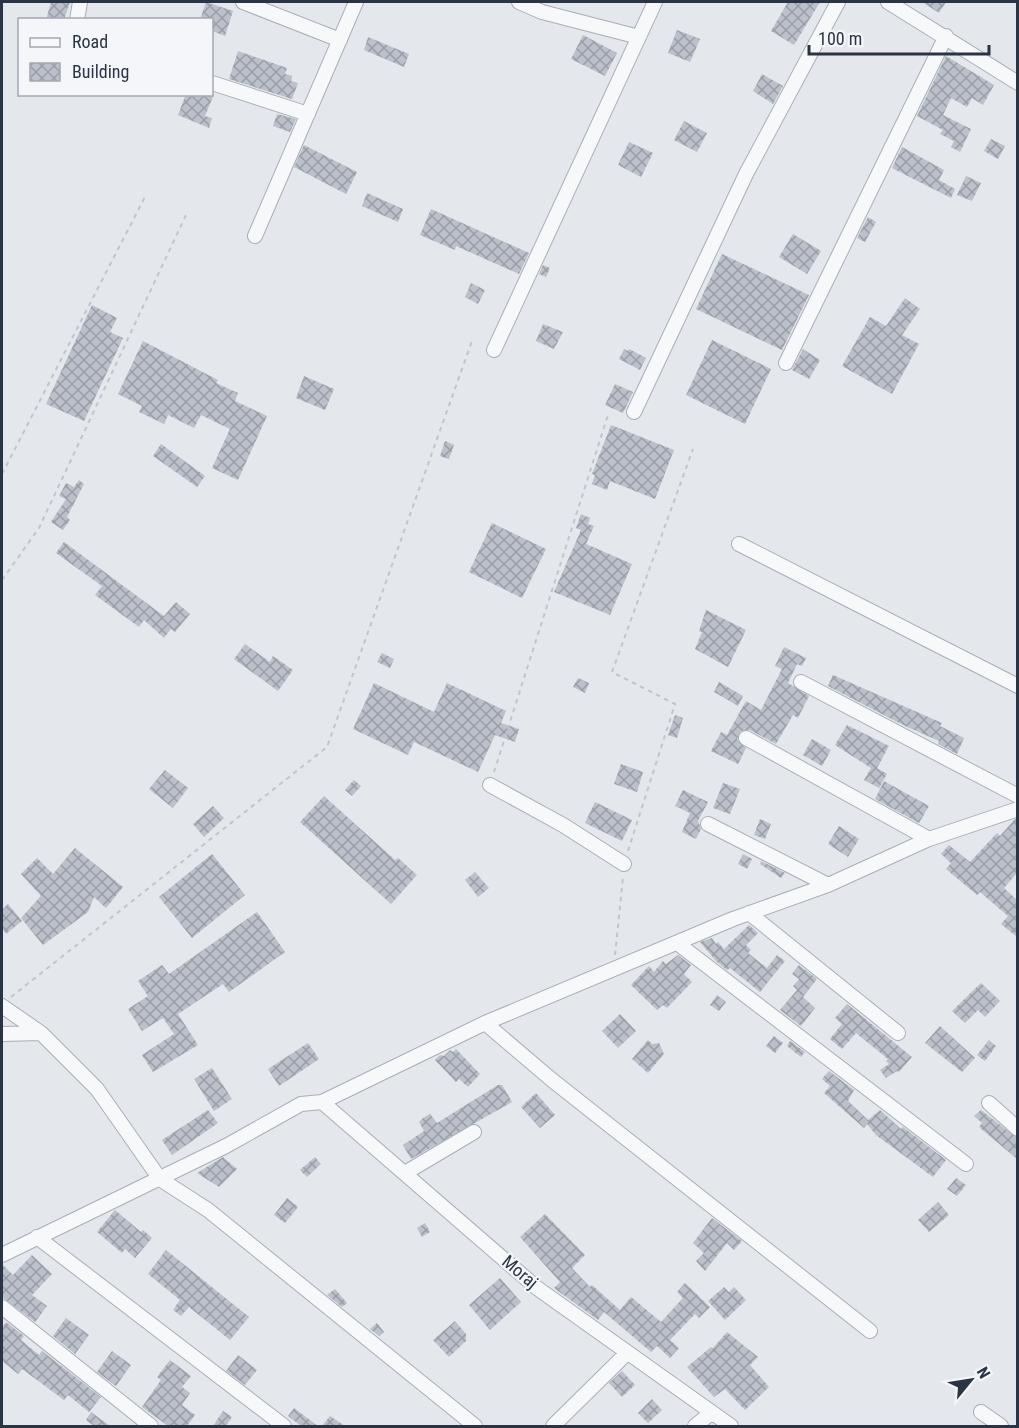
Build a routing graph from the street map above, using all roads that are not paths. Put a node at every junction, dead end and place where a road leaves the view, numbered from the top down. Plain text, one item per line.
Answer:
1 (80, 2) edge
2 (243, 2) edge
3 (356, 2) edge
4 (519, 2) edge
5 (655, 2) edge
6 (838, 2) edge
7 (888, 2) edge
8 (545, 7) edge
9 (77, 18) edge
10 (946, 36) junction
11 (639, 37) junction
12 (340, 40) junction
13 (213, 83) edge
14 (1017, 83) edge
15 (308, 114) junction
16 (255, 236) dead end
17 (494, 350) dead end
18 (786, 363) dead end
19 (634, 412) dead end
20 (739, 544) dead end
21 (801, 682) dead end
22 (1017, 686) edge
23 (746, 738) dead end
24 (490, 785) road end
25 (1017, 796) edge
26 (1017, 809) edge
27 (708, 824) dead end
28 (929, 839) junction
29 (624, 864) road end
30 (828, 885) junction
31 (750, 913) junction
32 (677, 943) junction
33 (6, 1002) edge
34 (484, 1023) junction
35 (41, 1033) junction
36 (898, 1033) dead end
37 (2, 1034) edge
38 (322, 1102) junction
39 (989, 1103) dead end
40 (1017, 1129) edge
41 (474, 1132) dead end
42 (966, 1164) dead end
43 (405, 1173) junction
44 (160, 1179) junction
45 (37, 1237) junction
46 (2, 1255) edge
47 (2, 1307) edge
48 (870, 1331) dead end
49 (627, 1353) junction
50 (981, 1412) dead end
51 (711, 1413) junction
52 (152, 1426) edge
53 (284, 1426) edge
54 (475, 1426) edge
55 (553, 1426) edge
56 (695, 1426) edge
57 (731, 1426) edge
58 (1001, 1426) edge

1 - 9 street
2 - 12 street
3 - 12 street
4 - 8 street
5 - 11 street
6 - 19 street
7 - 10 street
8 - 11 street
10 - 14 street
10 - 18 street
11 - 17 street
12 - 15 street
13 - 15 street
15 - 16 street
20 - 22 street
21 - 25 street
23 - 28 street
24 - 29 street
26 - 28 street
27 - 30 street
28 - 30 street
30 - 31 street
31 - 32 street
31 - 36 street
32 - 34 street
32 - 42 street
33 - 35 street
34 - 38 street
34 - 48 street
35 - 37 street
35 - 44 street
38 - 43 street, Moraj
38 - 44 street
39 - 40 street
41 - 43 street
43 - 49 street, Moraj
44 - 45 street
44 - 54 street
45 - 46 street
45 - 53 street
47 - 52 street
49 - 51 street, Moraj
49 - 55 street
50 - 58 street
51 - 56 street
51 - 57 street, Moraj

